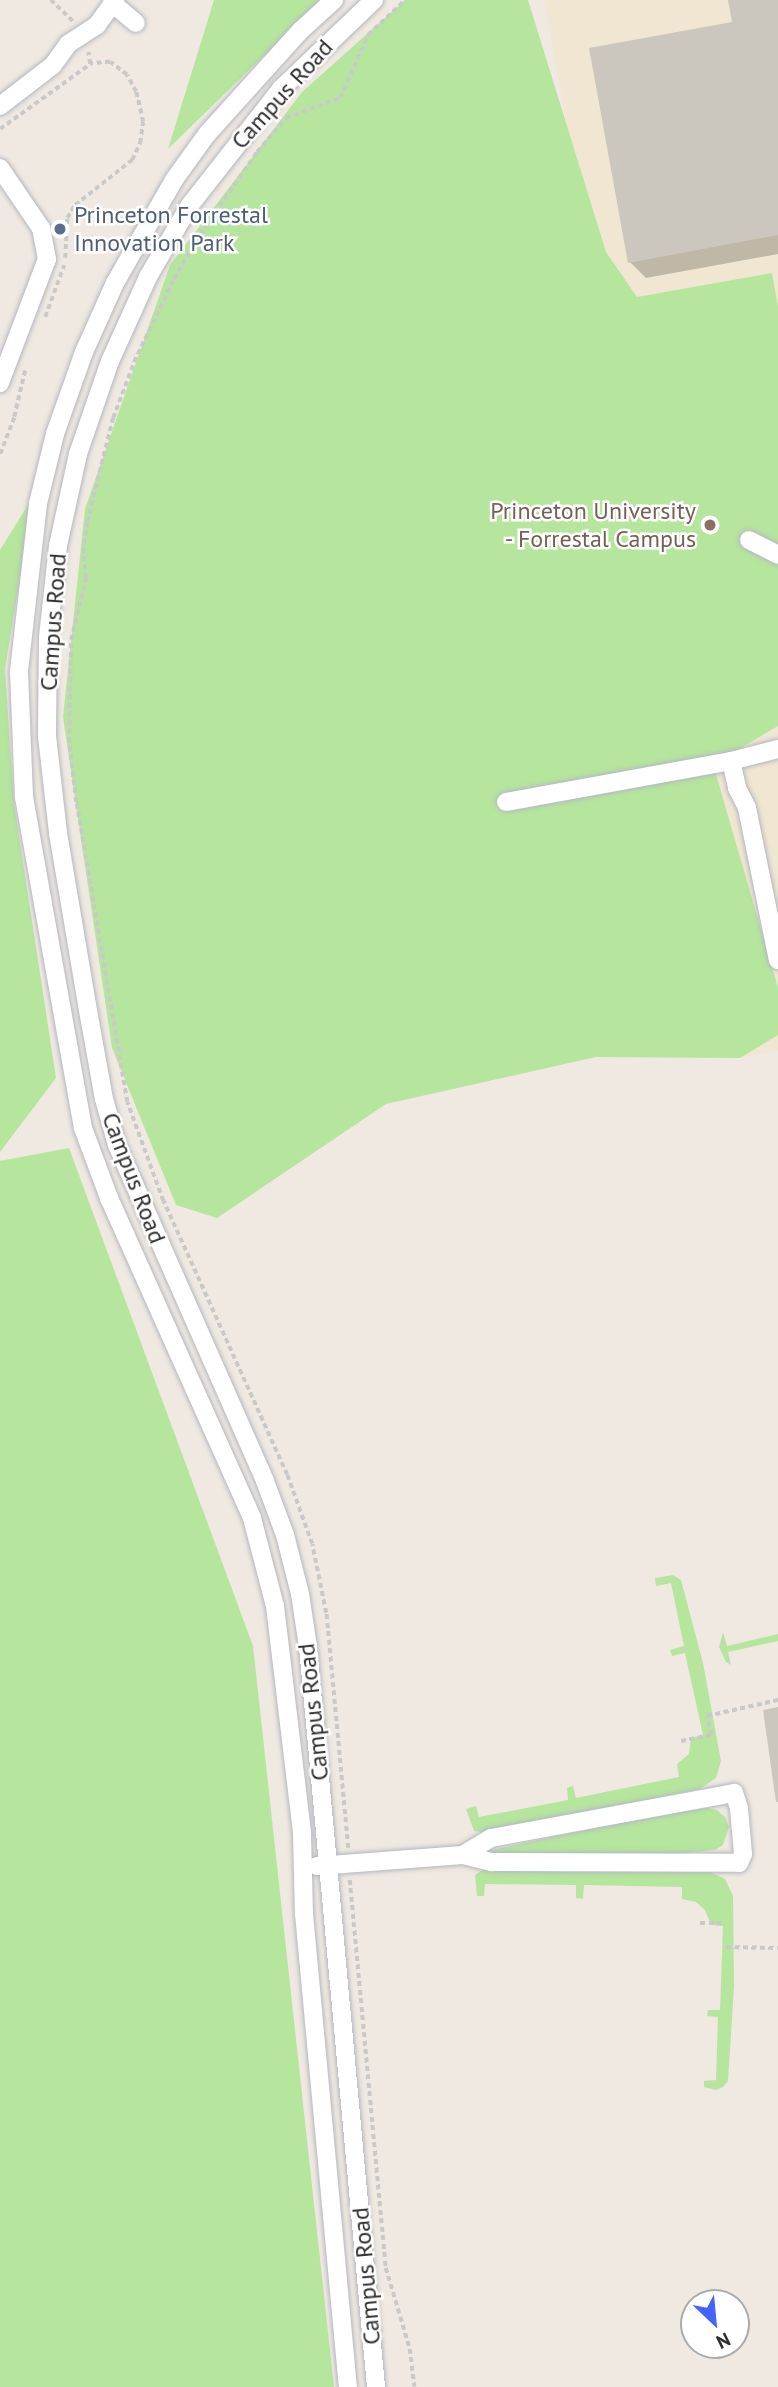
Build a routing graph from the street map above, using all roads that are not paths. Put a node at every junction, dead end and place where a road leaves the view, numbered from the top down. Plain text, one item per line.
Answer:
1 (334, 0) edge
2 (374, 0) edge
3 (114, 2) edge
4 (135, 23) dead end
5 (0, 106) edge
6 (0, 168) edge
7 (0, 383) edge
8 (749, 540) dead end
9 (778, 555) edge
10 (778, 749) edge
11 (731, 761) junction
12 (506, 802) dead end
13 (778, 960) edge
14 (463, 1855) junction
15 (327, 1865) junction
16 (303, 1867) junction
17 (348, 2387) edge
18 (376, 2387) edge

1 - 16 street, Campus Road
2 - 15 street, Campus Road
3 - 4 street
3 - 5 street
6 - 7 street
8 - 9 street
10 - 11 street
11 - 12 street
11 - 13 street
14 - 14 street
14 - 15 street
15 - 16 street
15 - 18 street, Campus Road
16 - 17 street, Campus Road

